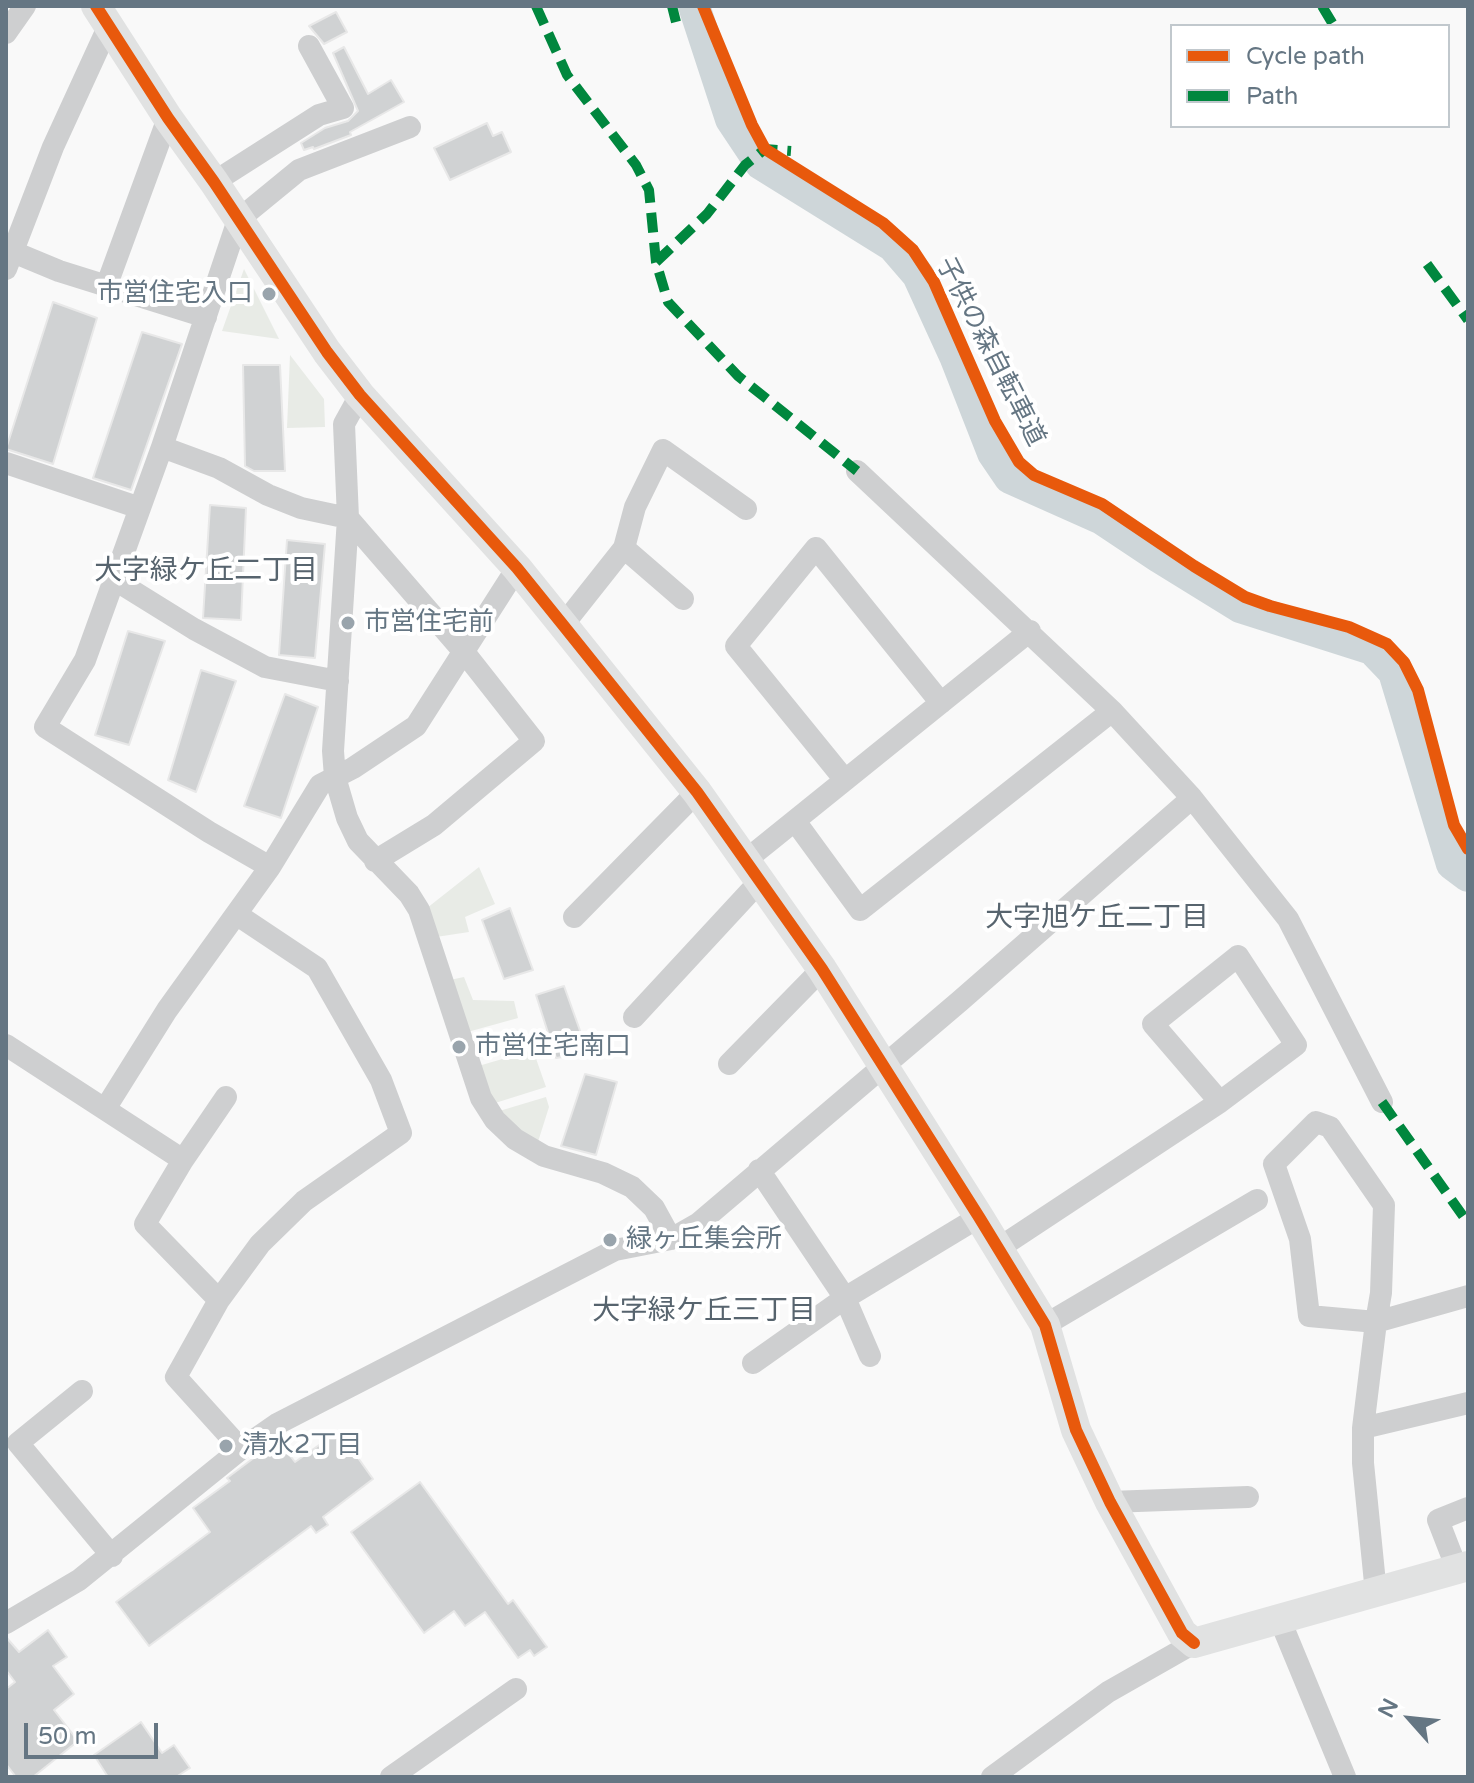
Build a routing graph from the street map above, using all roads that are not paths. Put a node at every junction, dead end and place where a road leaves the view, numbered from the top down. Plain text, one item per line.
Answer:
1 (25, 6) edge
2 (102, 16) edge
3 (6, 33) edge
4 (309, 46) dead end
5 (168, 118) junction
6 (410, 127) dead end
7 (214, 182) junction
8 (238, 220) junction
9 (8, 257) edge
10 (106, 287) junction
11 (206, 317) junction
12 (360, 395) junction
13 (162, 447) junction
14 (6, 463) edge
15 (857, 471) dead end
16 (140, 508) junction
17 (746, 509) dead end
18 (348, 518) junction
19 (624, 548) junction
20 (517, 568) junction
21 (115, 580) junction
22 (683, 599) dead end
23 (563, 625) junction
24 (1030, 631) junction
25 (464, 652) junction
26 (338, 681) junction
27 (941, 703) junction
28 (1112, 711) junction
29 (335, 777) junction
30 (845, 780) junction
31 (697, 792) junction
32 (1192, 798) junction
33 (795, 821) junction
34 (375, 861) junction
35 (270, 867) junction
36 (752, 871) junction
37 (236, 914) junction
38 (574, 917) dead end
39 (822, 969) junction
40 (634, 1017) dead end
41 (6, 1045) edge
42 (729, 1064) dead end
43 (883, 1065) junction
44 (226, 1097) dead end
45 (1220, 1102) junction
46 (1382, 1102) dead end
47 (105, 1109) junction
48 (183, 1160) junction
49 (759, 1170) junction
50 (1257, 1200) dead end
51 (979, 1217) junction
52 (671, 1239) junction
53 (999, 1248) junction
54 (1468, 1296) edge
55 (845, 1298) junction
56 (219, 1300) junction
57 (1376, 1322) junction
58 (1045, 1325) junction
59 (870, 1356) dead end
60 (753, 1363) dead end
61 (82, 1391) dead end
62 (1468, 1403) edge
63 (1363, 1428) junction
64 (241, 1449) junction
65 (1248, 1497) dead end
66 (1110, 1502) junction
67 (1468, 1508) edge
68 (112, 1556) junction
69 (1463, 1568) edge
70 (1376, 1593) junction
71 (1280, 1620) junction
72 (6, 1623) edge
73 (1194, 1643) junction
74 (516, 1689) dead end
75 (391, 1777) edge
76 (992, 1777) edge
77 (1345, 1777) edge

1 - 3 street
2 - 5 street
2 - 9 street
4 - 7 street
5 - 7 street
5 - 10 street
6 - 8 street
7 - 8 street
8 - 11 street
8 - 12 street
9 - 10 street
10 - 11 street
11 - 13 street
12 - 18 street
12 - 20 street
13 - 16 street
13 - 18 street
14 - 16 street
15 - 24 street
16 - 21 street
17 - 19 street
18 - 25 street
18 - 26 street
19 - 22 street
19 - 23 street
20 - 23 street
20 - 25 street
21 - 26 street
21 - 35 street
23 - 31 street
24 - 27 street
24 - 28 street
25 - 29 street
25 - 34 street
26 - 29 street
27 - 30 street
27 - 30 street
28 - 32 street
28 - 33 street
29 - 34 street
29 - 35 street
30 - 33 street
31 - 36 street
31 - 38 street
32 - 43 street
32 - 46 street
33 - 36 street
34 - 52 street
35 - 37 street
36 - 39 street
36 - 40 street
37 - 47 street
37 - 56 street
39 - 42 street
39 - 43 street
41 - 47 street
43 - 49 street
43 - 51 street
44 - 48 street
45 - 45 street
45 - 53 street
47 - 48 street
48 - 56 street
49 - 52 street
49 - 55 street
50 - 58 street
51 - 53 street
51 - 55 street
52 - 64 street
53 - 58 street
54 - 57 street
55 - 59 street
55 - 60 street
56 - 64 street
57 - 57 street
57 - 63 street
58 - 66 street
61 - 68 street
62 - 63 street
63 - 70 street
64 - 68 street
65 - 66 street
66 - 73 street
67 - 69 street
68 - 72 street
69 - 70 street
70 - 71 street
71 - 73 street
71 - 77 street
73 - 76 street
74 - 75 street

